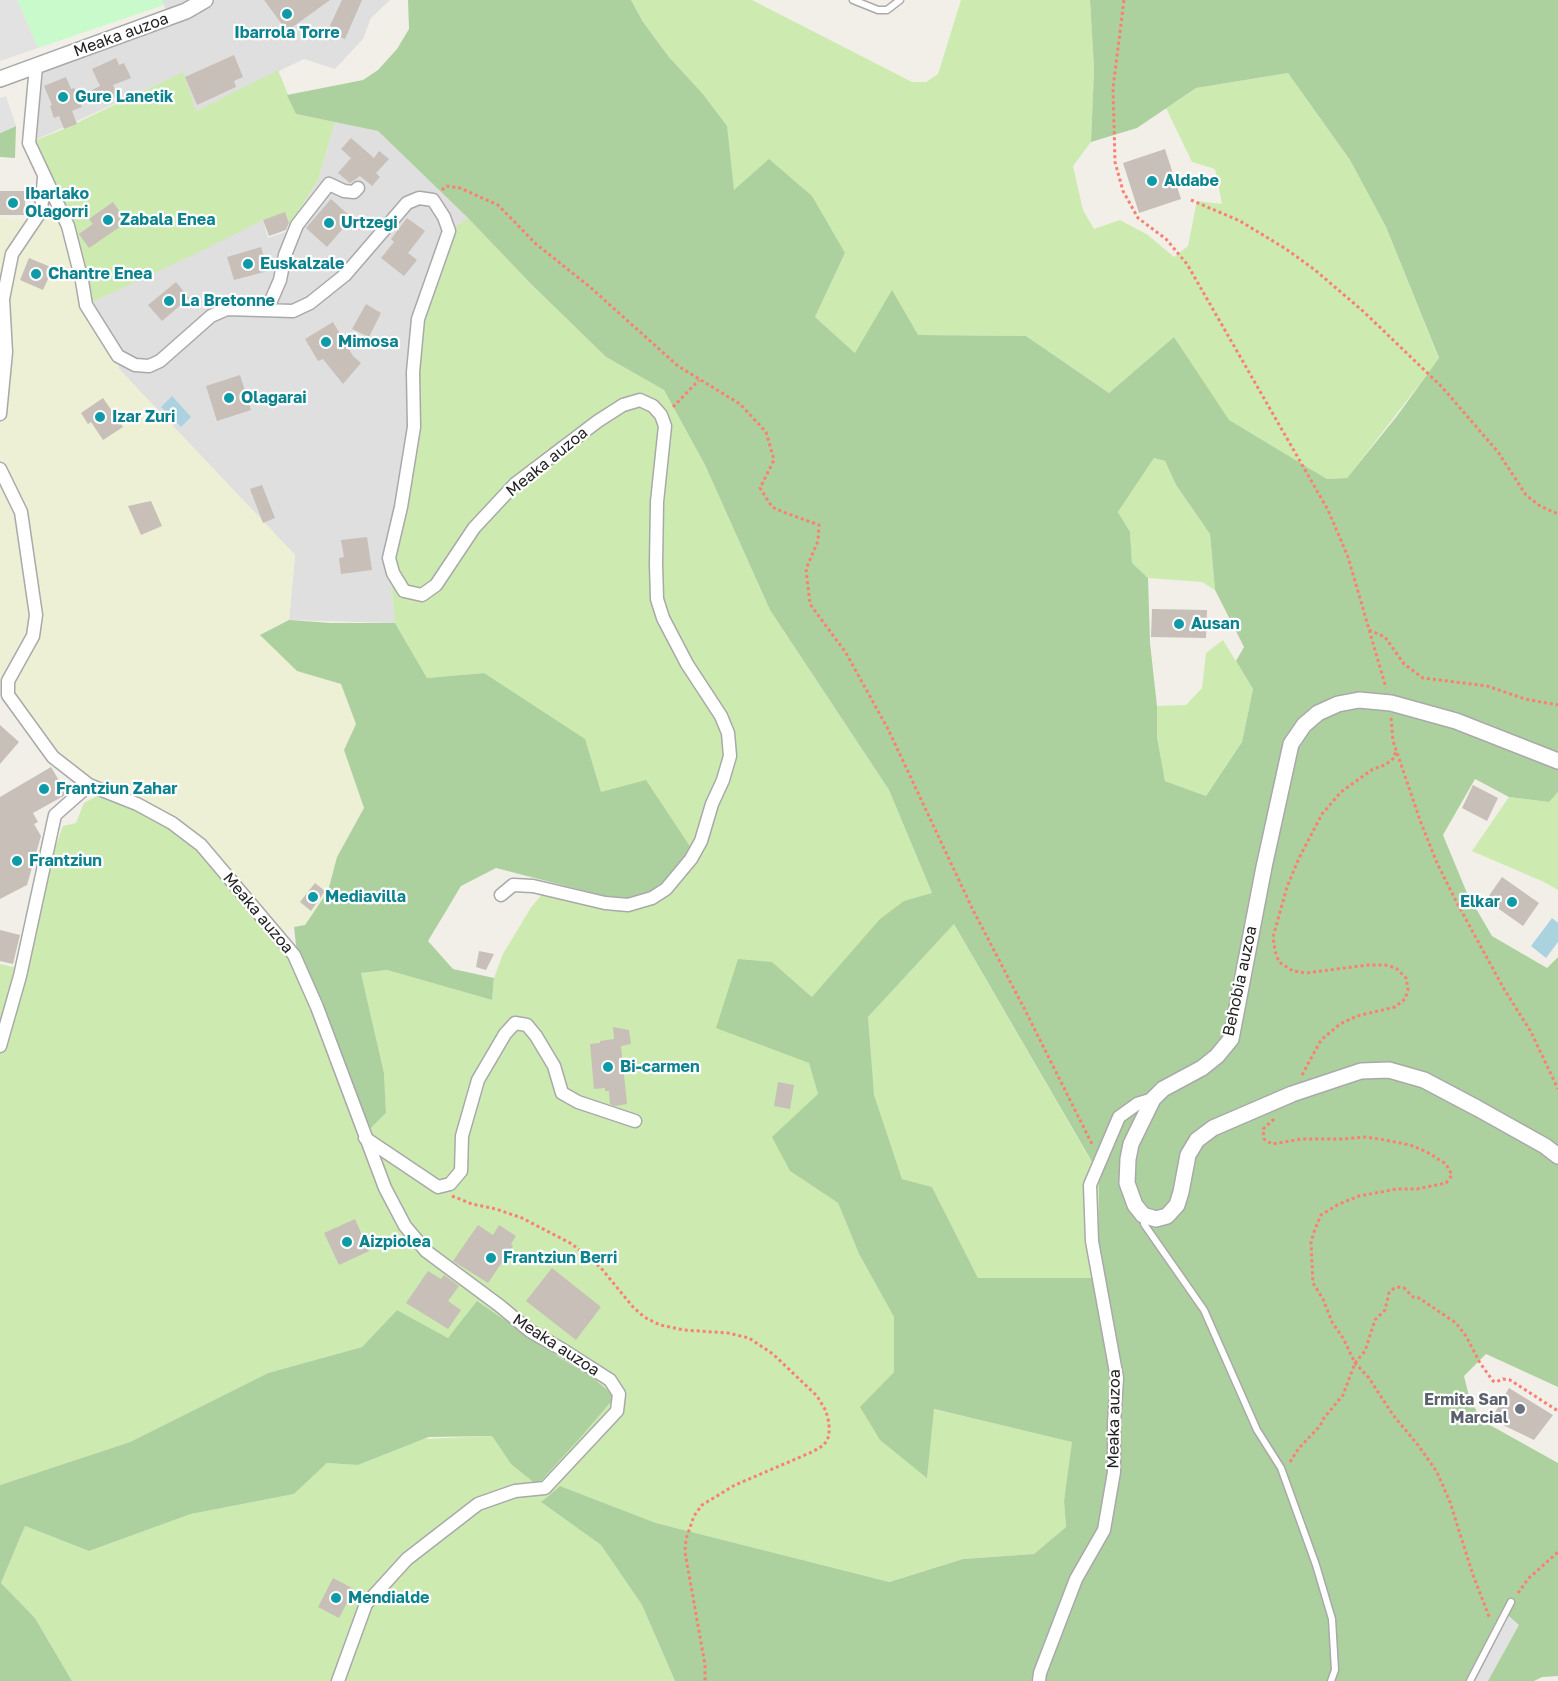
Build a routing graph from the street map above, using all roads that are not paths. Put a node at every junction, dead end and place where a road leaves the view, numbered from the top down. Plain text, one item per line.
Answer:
1 (205, 0) edge
2 (853, 0) edge
3 (900, 0) edge
4 (36, 66) junction
5 (0, 79) edge
6 (44, 177) junction
7 (358, 188) dead end
8 (267, 310) junction
9 (0, 414) edge
10 (0, 469) edge
11 (1558, 760) edge
12 (89, 785) junction
13 (501, 895) dead end
14 (0, 1046) edge
15 (1153, 1099) junction
16 (635, 1121) dead end
17 (365, 1138) junction
18 (1558, 1156) edge
19 (1143, 1215) junction
20 (1511, 1602) road end
21 (338, 1681) edge
22 (1039, 1681) edge
23 (1331, 1681) edge
24 (1470, 1681) edge

1 - 4 street, Meaka auzoa
2 - 3 lane
4 - 5 street, Meaka auzoa
4 - 6 street
6 - 8 street
6 - 9 street
7 - 8 street
8 - 13 street, Meaka auzoa
10 - 12 street, Meaka auzoa
11 - 15 street, Behobia auzoa
12 - 14 street
12 - 17 street, Meaka auzoa
15 - 19 street, Behobia auzoa
15 - 22 street, Meaka auzoa
16 - 17 street
17 - 21 street, Meaka auzoa
18 - 19 street
19 - 23 lane
20 - 24 lane

